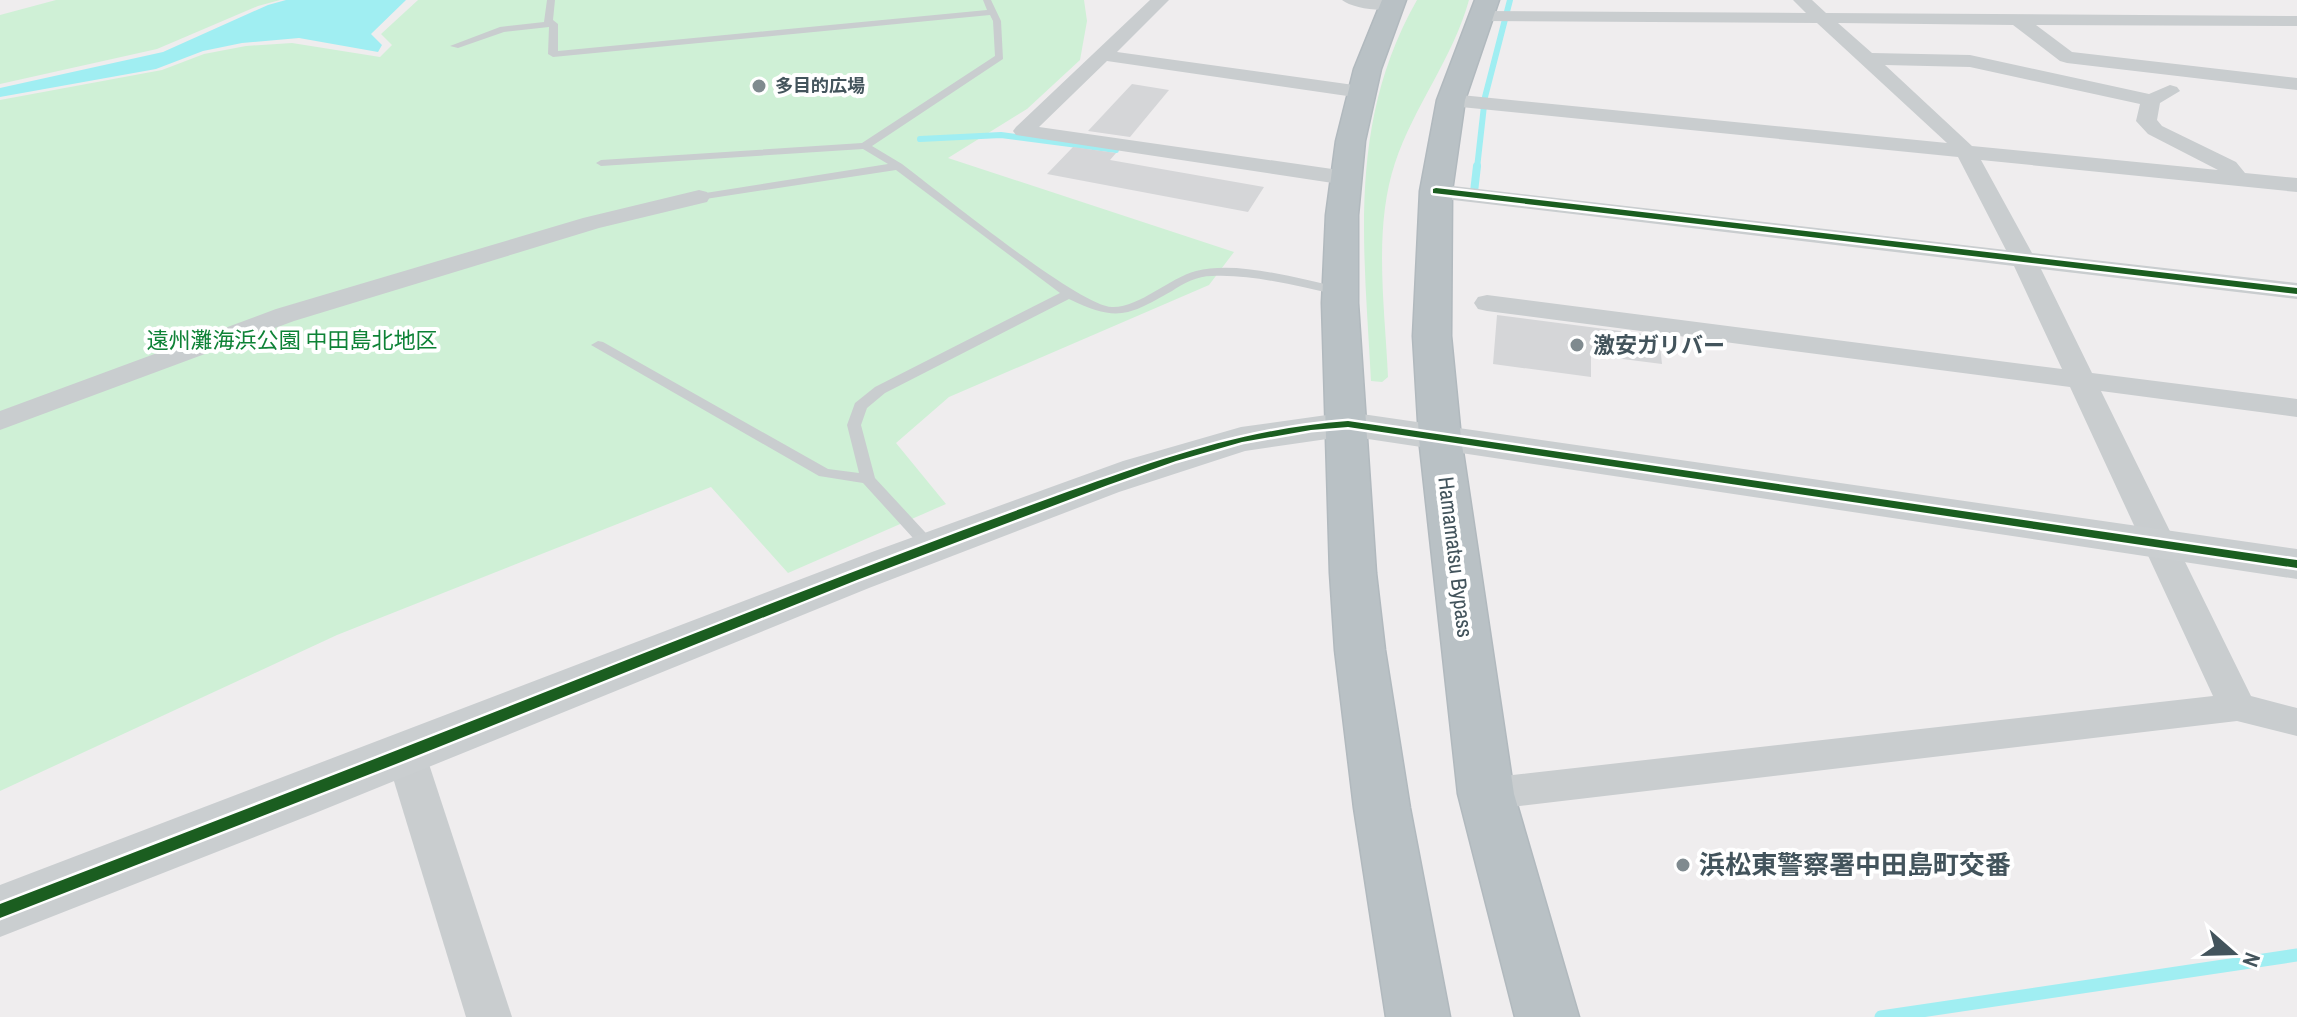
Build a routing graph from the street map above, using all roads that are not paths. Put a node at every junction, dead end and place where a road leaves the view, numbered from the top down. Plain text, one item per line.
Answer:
1 (551, 0) edge
2 (987, 0) edge
3 (1160, 0) edge
4 (1802, 0) edge
5 (2236, 0) edge
6 (1385, 6) edge
7 (992, 12) junction
8 (1495, 12) edge
9 (1820, 17) junction
10 (2017, 19) junction
11 (2275, 21) junction
12 (2297, 21) edge
13 (554, 24) junction
14 (2295, 44) dead end
15 (455, 46) dead end
16 (1101, 55) junction
17 (1867, 59) junction
18 (2172, 69) junction
19 (2297, 84) edge
20 (1361, 92) junction
21 (2151, 100) junction
22 (1461, 101) junction
23 (865, 146) junction
24 (1965, 151) junction
25 (601, 163) dead end
26 (898, 166) junction
27 (1346, 178) junction
28 (2238, 179) junction
29 (2297, 185) edge
30 (1436, 191) junction
31 (699, 197) joint
32 (2024, 260) junction
33 (2297, 271) edge
34 (2297, 277) edge
35 (1340, 291) junction
36 (2297, 291) edge
37 (1069, 294) junction
38 (1487, 303) dead end
39 (598, 345) dead end
40 (2079, 380) junction
41 (2297, 408) edge
42 (0, 421) edge
43 (1348, 424) junction
44 (1440, 438) junction
45 (868, 479) junction
46 (2158, 542) junction
47 (929, 545) junction
48 (2297, 564) edge
49 (2237, 707) junction
50 (2297, 722) edge
51 (406, 755) junction
52 (1486, 794) junction
53 (0, 911) edge
54 (1546, 1014) edge
55 (489, 1017) edge
56 (1418, 1017) edge

1 - 13 lane
2 - 7 lane
3 - 16 street
4 - 9 street
5 - 11 street
6 - 20 highway
7 - 13 lane
7 - 23 lane
8 - 9 street
8 - 22 highway, Hamamatsu Bypass
9 - 10 street
9 - 17 street
10 - 11 street
10 - 18 street
11 - 12 street
11 - 14 street
13 - 15 lane
16 - 20 street
16 - 27 street
17 - 21 street
17 - 24 street
18 - 19 street
18 - 21 street
20 - 27 highway
21 - 28 street
22 - 24 street
22 - 30 highway, Hamamatsu Bypass
23 - 25 lane
23 - 26 lane
24 - 28 street
24 - 32 street
26 - 31 lane
26 - 37 lane
27 - 35 highway
28 - 29 street
30 - 32 street
30 - 44 highway, Hamamatsu Bypass
31 - 42 street
32 - 36 street
32 - 40 street
33 - 34 street
35 - 37 lane
35 - 43 highway
37 - 45 lane
38 - 40 street
39 - 45 lane
40 - 41 street
40 - 46 street
43 - 44 street
43 - 47 street
43 - 56 highway
44 - 46 street
44 - 52 highway, Hamamatsu Bypass
45 - 47 lane
46 - 48 street
46 - 49 street
47 - 51 street
49 - 50 street
49 - 52 street
51 - 53 street
51 - 55 street
52 - 54 highway, Hamamatsu Bypass

